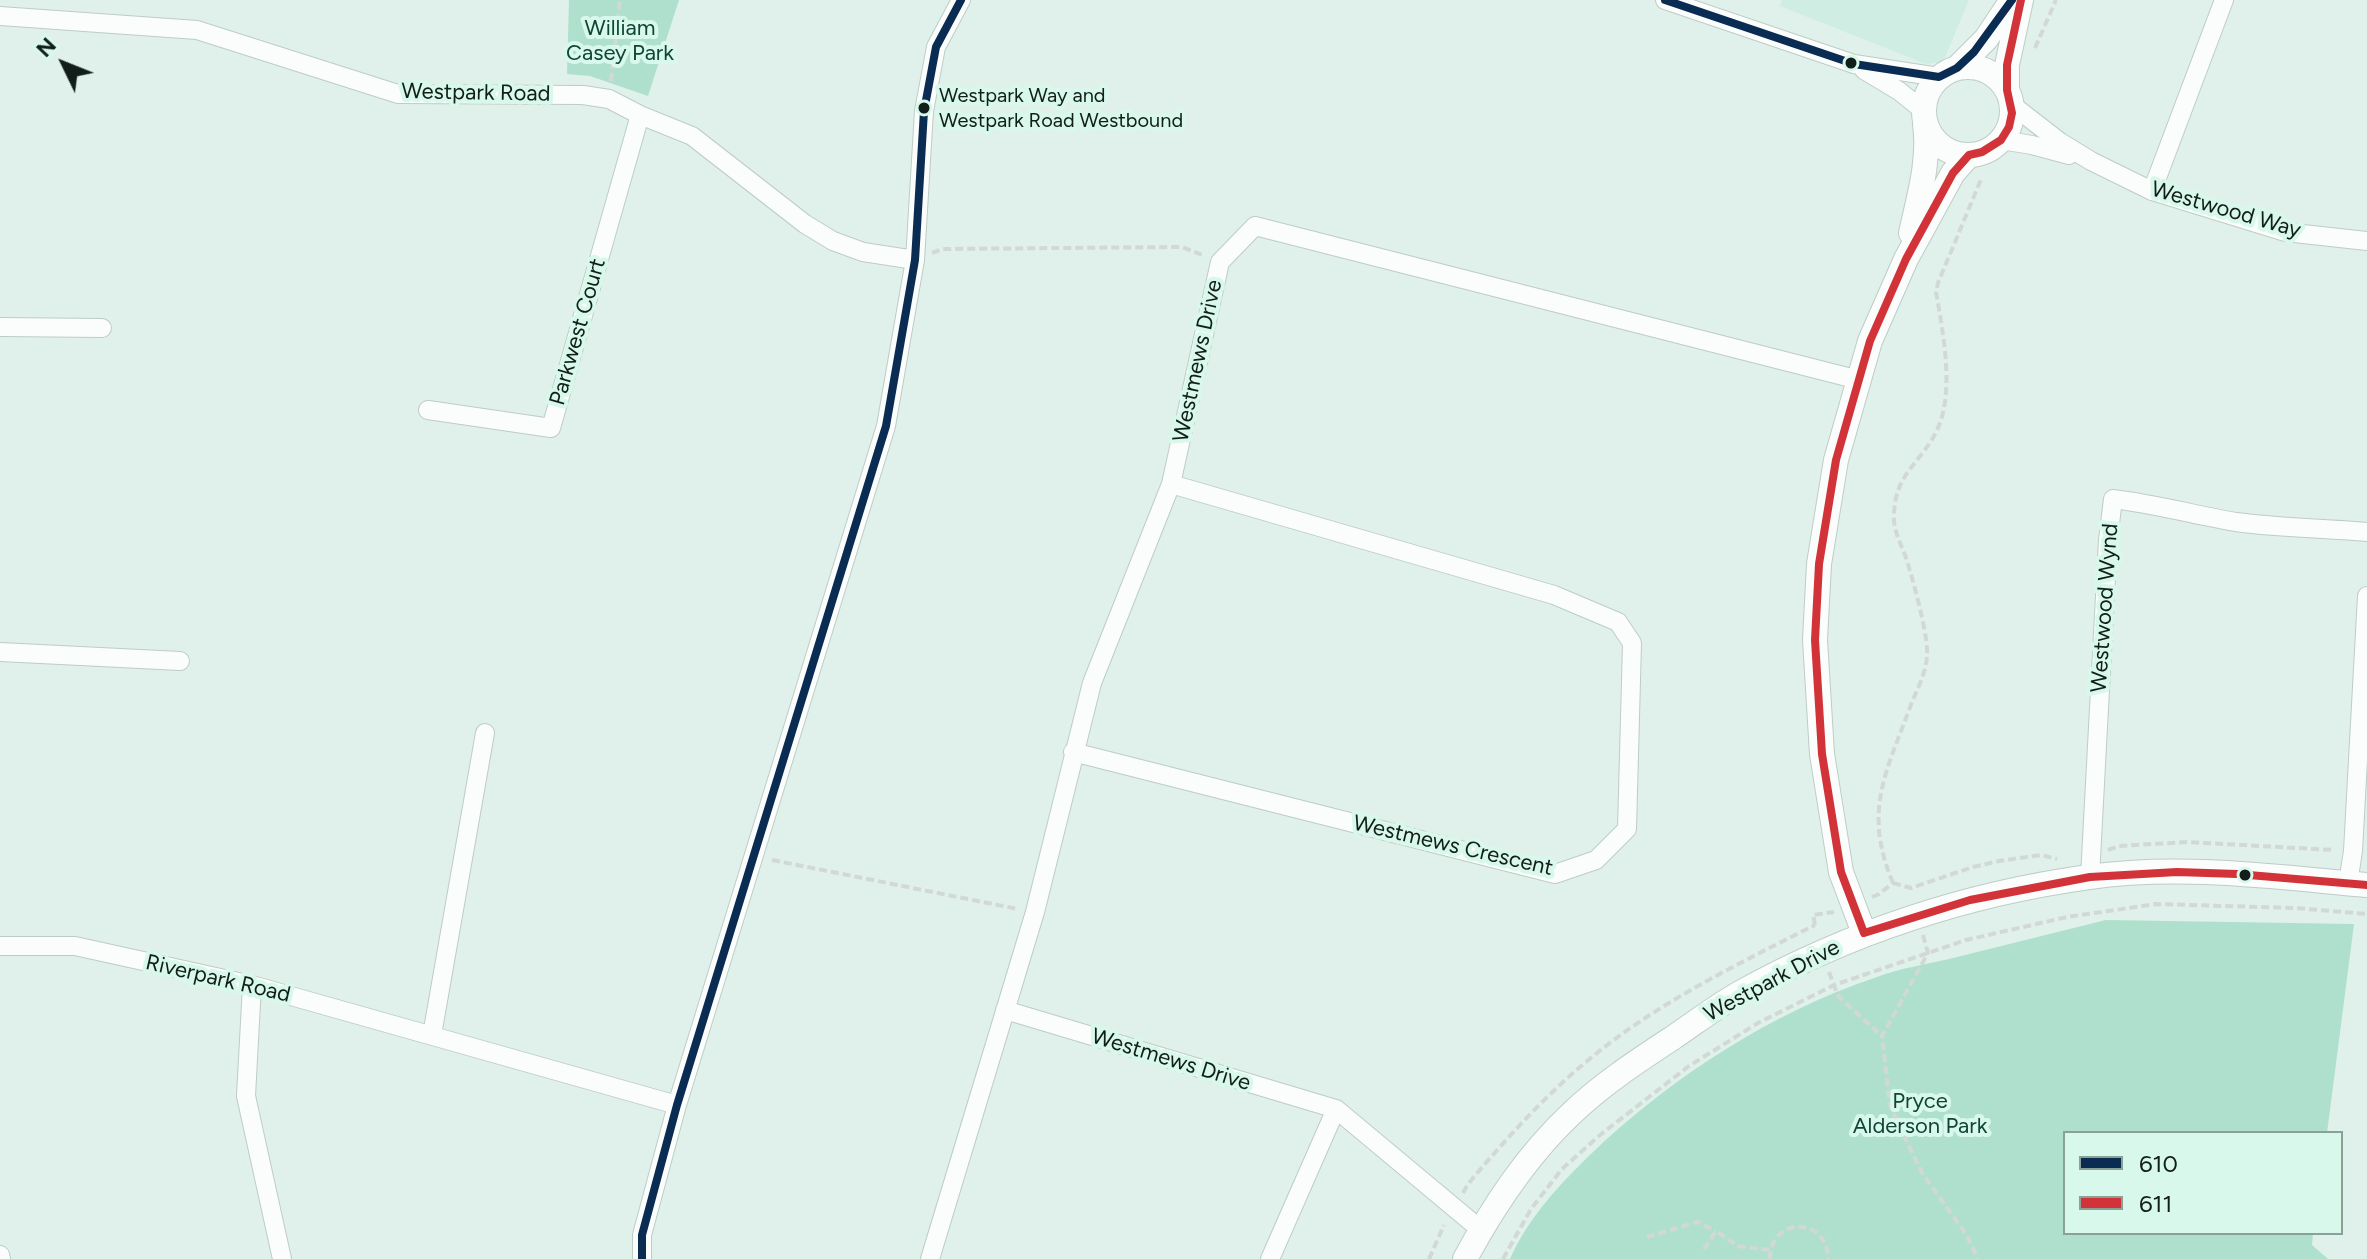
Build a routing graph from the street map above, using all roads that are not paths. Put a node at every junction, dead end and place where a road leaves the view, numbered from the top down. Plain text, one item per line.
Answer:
1 (961, 0) edge
2 (1665, 0) edge
3 (2012, 0) edge
4 (2021, 0) edge
5 (2224, 0) edge
6 (0, 16) edge
7 (1854, 64) junction
8 (1948, 73) junction
9 (2009, 97) junction
10 (640, 115) junction
11 (1924, 116) junction
12 (2001, 140) junction
13 (2091, 161) junction
14 (1978, 162) junction
15 (2152, 191) junction
16 (2367, 241) edge
17 (1906, 259) junction
18 (915, 260) junction
19 (0, 327) edge
20 (102, 328) dead end
21 (1859, 380) junction
22 (428, 410) dead end
23 (1171, 484) junction
24 (2367, 532) edge
25 (2367, 596) edge
26 (0, 652) edge
27 (180, 661) dead end
28 (485, 733) dead end
29 (1073, 752) junction
30 (2090, 877) junction
31 (2358, 884) edge
32 (1864, 933) junction
33 (0, 946) edge
34 (252, 985) junction
35 (1005, 1010) junction
36 (432, 1035) junction
37 (677, 1105) junction
38 (1336, 1109) junction
39 (1481, 1230) junction
40 (282, 1259) edge
41 (642, 1259) edge
42 (930, 1259) edge
43 (1270, 1259) edge
44 (1465, 1259) edge

1 - 18 street
2 - 7 street
3 - 8 street
4 - 9 street
5 - 15 street
6 - 10 street, Westpark Road
7 - 8 street
7 - 11 street
8 - 9 street
8 - 11 street
9 - 12 street
9 - 13 street, Westwood Way
10 - 18 street, Westpark Road
10 - 22 street, Parkwest Court
11 - 14 street
11 - 17 street
12 - 13 street, Westwood Way
12 - 14 street
13 - 15 street, Westwood Way
14 - 17 street
15 - 16 street, Westwood Way
17 - 21 street
18 - 37 street
19 - 20 street
21 - 23 street, Westmews Drive
21 - 32 street
23 - 29 street, Westmews Drive
23 - 29 street, Westmews Crescent
24 - 30 street, Westwood Wynd
25 - 31 street
26 - 27 street
28 - 36 street
29 - 35 street, Westmews Drive
30 - 31 street, Westpark Drive
30 - 32 street, Westpark Drive
32 - 39 street, Westpark Drive
33 - 34 street, Riverpark Road
34 - 36 street, Riverpark Road
34 - 40 street
35 - 38 street, Westmews Drive
35 - 42 street, Westmews Drive
36 - 37 street, Riverpark Road
37 - 41 street
38 - 39 street, Westmews Drive
38 - 43 street
39 - 44 street, Westpark Drive

